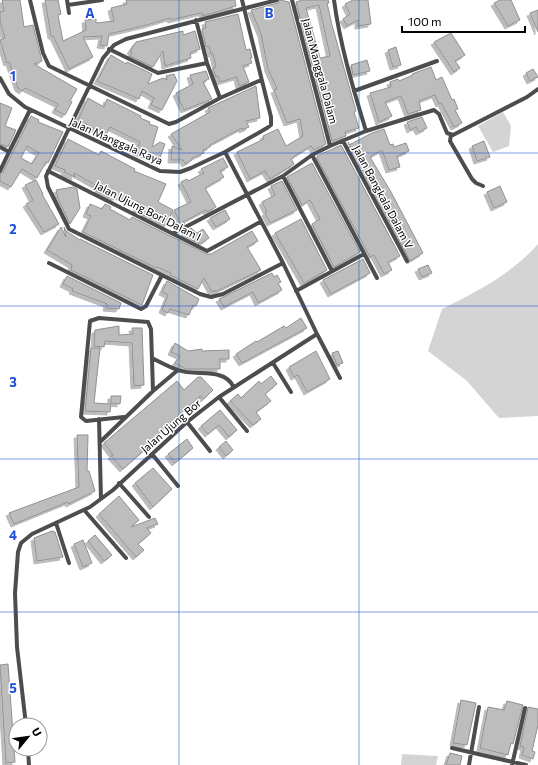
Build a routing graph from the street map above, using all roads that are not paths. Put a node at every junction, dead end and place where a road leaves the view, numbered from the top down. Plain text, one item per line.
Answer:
1 (30, 0) edge
2 (67, 0) edge
3 (102, 0) edge
4 (242, 0) edge
5 (277, 0) edge
6 (292, 0) edge
7 (334, 0) edge
8 (68, 5) junction
9 (244, 8) junction
10 (69, 13) dead end
11 (196, 20) junction
12 (109, 49) junction
13 (437, 61) dead end
14 (207, 63) junction
15 (0, 78) edge
16 (261, 80) junction
17 (90, 86) junction
18 (538, 89) edge
19 (354, 92) junction
20 (220, 98) junction
21 (30, 110) junction
22 (68, 129) junction
23 (366, 131) junction
24 (451, 135) junction
25 (343, 141) junction
26 (330, 146) junction
27 (0, 147) edge
28 (9, 152) junction
29 (225, 152) junction
30 (312, 156) junction
31 (0, 171) edge
32 (48, 171) junction
33 (282, 176) junction
34 (483, 186) dead end
35 (246, 195) junction
36 (260, 222) junction
37 (174, 233) junction
38 (364, 254) junction
39 (407, 261) dead end
40 (49, 263) dead end
41 (283, 264) junction
42 (332, 271) junction
43 (162, 276) junction
44 (377, 278) dead end
45 (296, 291) junction
46 (316, 334) junction
47 (152, 358) junction
48 (273, 363) junction
49 (178, 370) junction
50 (340, 378) dead end
51 (233, 386) junction
52 (153, 391) junction
53 (291, 392) dead end
54 (219, 397) junction
55 (124, 417) junction
56 (99, 419) junction
57 (187, 422) junction
58 (247, 431) dead end
59 (100, 442) junction
60 (210, 452) dead end
61 (152, 454) junction
62 (119, 483) junction
63 (178, 486) dead end
64 (101, 499) junction
65 (85, 511) junction
66 (149, 517) dead end
67 (56, 523) junction
68 (126, 558) dead end
69 (68, 563) dead end
70 (479, 707) dead end
71 (524, 708) dead end
72 (25, 717) edge
73 (452, 748) dead end
74 (472, 753) junction
75 (512, 763) edge
76 (469, 765) edge
77 (526, 765) edge

1 - 17 street
2 - 8 street
3 - 8 street
4 - 9 street, Jalan Manggala Raya
5 - 9 street
6 - 26 street, Jalan Manggala Dalam
7 - 19 street
8 - 10 street
9 - 11 street
9 - 16 street, Jalan Manggala Raya
11 - 12 street
11 - 14 street
12 - 14 street
12 - 17 street
13 - 19 street
14 - 20 street
15 - 21 street, Jalan Manggala Raya
16 - 20 street
16 - 29 street, Jalan Manggala Raya
17 - 20 street
17 - 22 street
18 - 24 street
19 - 23 street
21 - 22 street, Jalan Manggala Raya
21 - 28 street
22 - 29 street, Jalan Manggala Raya
22 - 32 street
23 - 24 street
23 - 25 street
24 - 34 street
25 - 26 street
25 - 39 street, Jalan Bangkala Dalam V
26 - 30 street
27 - 28 street
28 - 31 street
29 - 35 street
30 - 33 street
30 - 38 street
32 - 37 street, Jalan Ujung Bori Dalam I
32 - 43 street
33 - 35 street
33 - 42 street
35 - 36 street
35 - 37 street
36 - 37 street, Jalan Ujung Bori Dalam I
36 - 41 street
38 - 42 street
38 - 44 street
40 - 43 street
41 - 43 street
41 - 45 street
42 - 45 street
45 - 46 street
46 - 48 street, Jalan Ujung Bor
46 - 50 street
47 - 49 street
47 - 52 street
47 - 56 street
48 - 51 street, Jalan Ujung Bor
48 - 53 street
49 - 51 street
49 - 52 street
51 - 54 street, Jalan Ujung Bor
52 - 55 street
54 - 57 street, Jalan Ujung Bor
54 - 58 street
55 - 56 street
55 - 59 street
56 - 59 street
57 - 60 street
57 - 61 street, Jalan Ujung Bor
59 - 64 street
61 - 62 street, Jalan Ujung Bor
61 - 63 street
62 - 64 street, Jalan Ujung Bor
62 - 66 street
64 - 65 street, Jalan Ujung Bor
65 - 67 street, Jalan Ujung Bor
65 - 68 street
67 - 69 street
67 - 72 street, Jalan Ujung Bor
70 - 74 street
71 - 75 street
73 - 74 street
74 - 75 street
74 - 76 street
75 - 77 street

